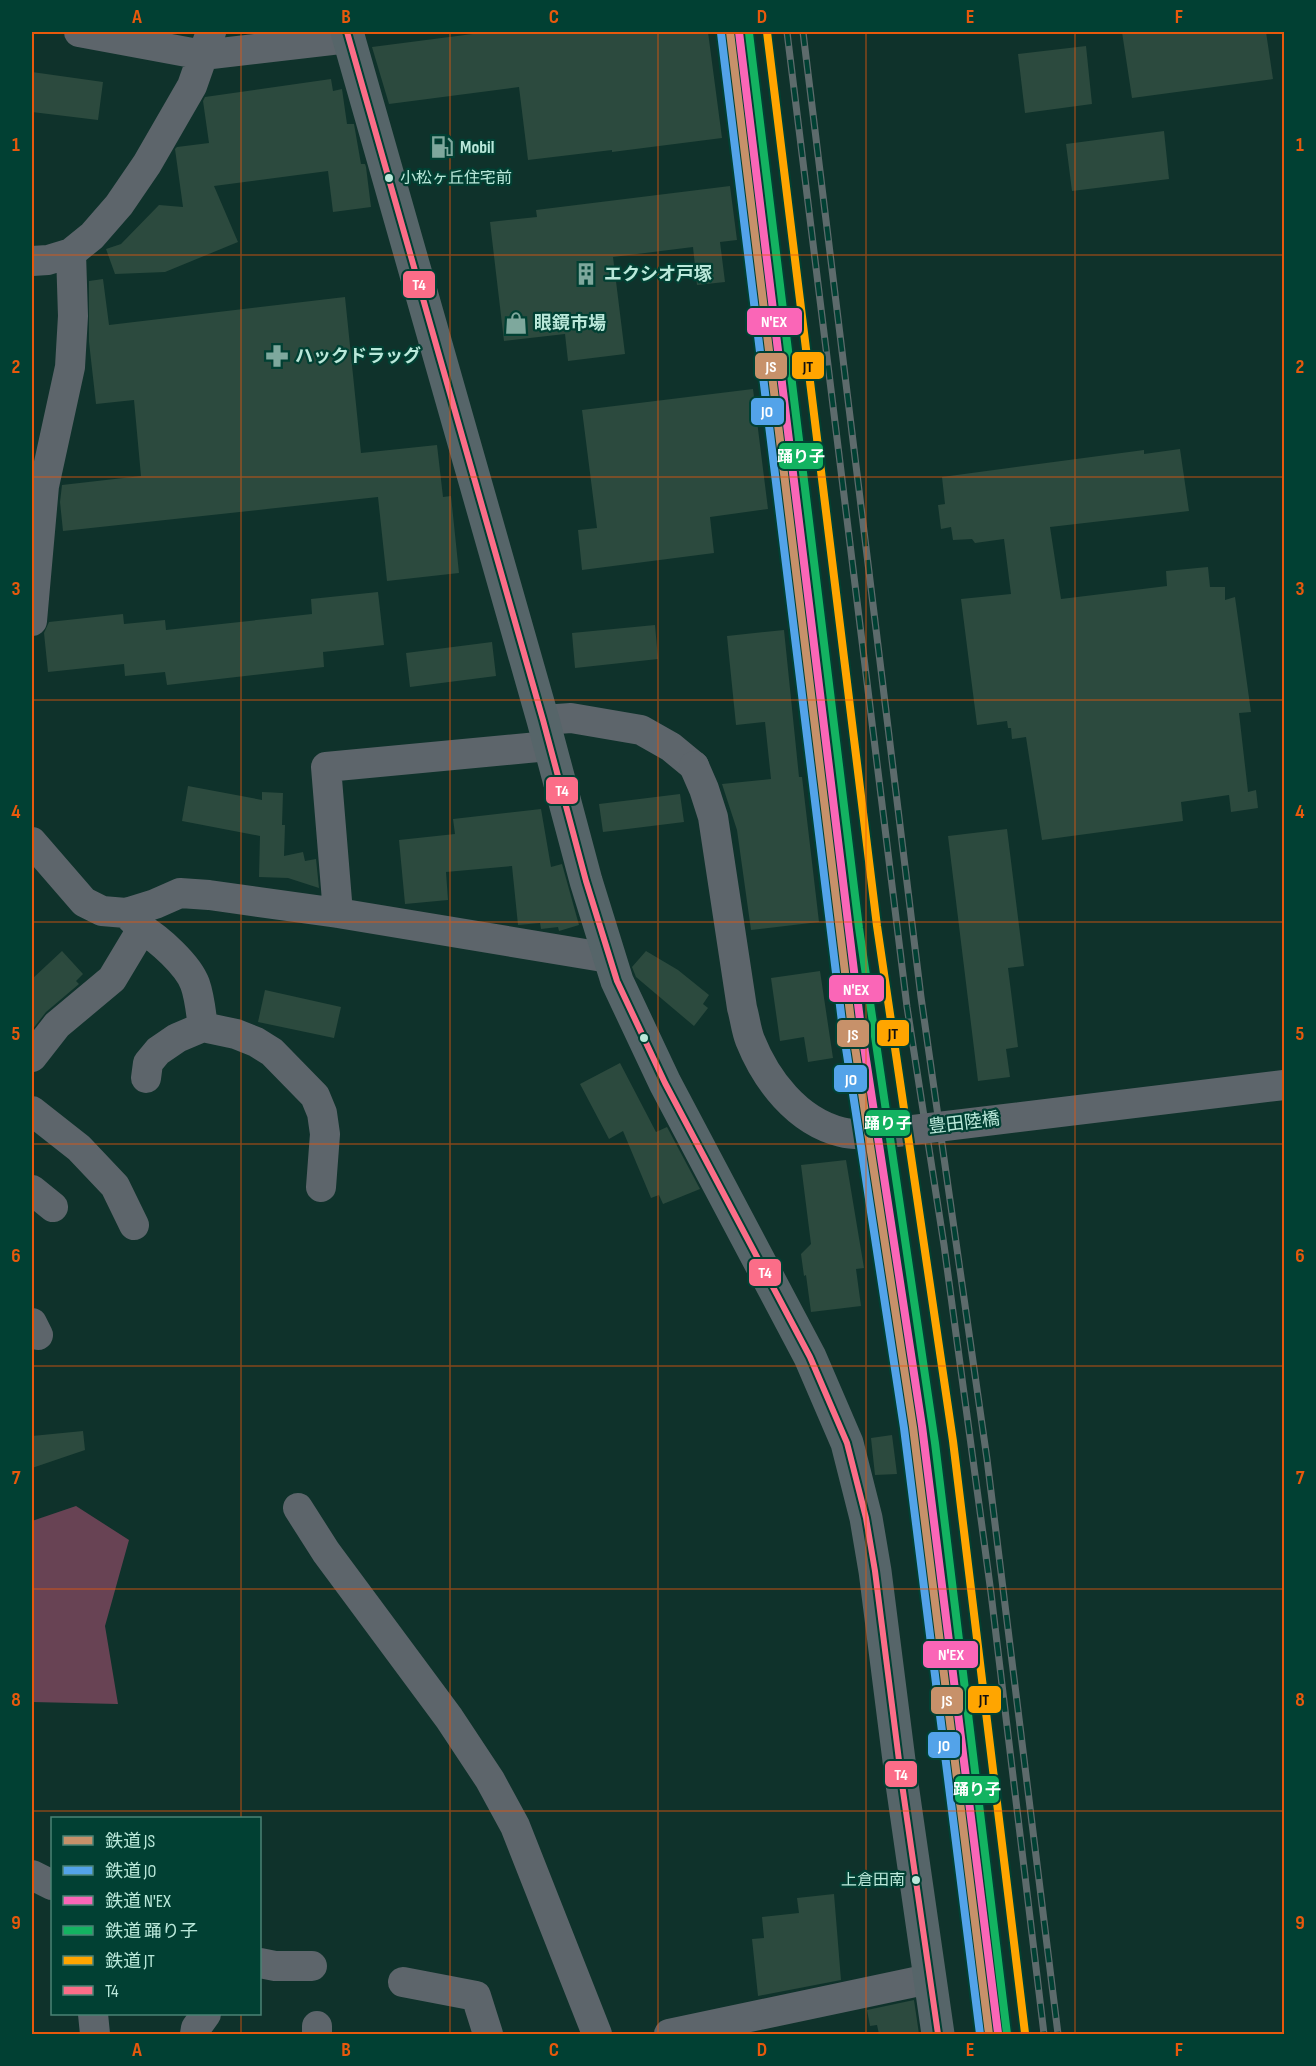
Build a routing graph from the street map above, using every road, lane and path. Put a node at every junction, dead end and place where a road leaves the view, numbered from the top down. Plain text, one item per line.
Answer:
1 (79, 32) edge
2 (348, 35) edge
3 (207, 43) edge
4 (71, 253) junction
5 (32, 261) edge
6 (38, 486) edge
7 (32, 621) edge
8 (546, 733) junction
9 (32, 842) edge
10 (338, 913) junction
11 (134, 921) junction
12 (609, 958) junction
13 (204, 1027) junction
14 (32, 1057) edge
15 (146, 1077) dead end
16 (1284, 1084) edge
17 (32, 1111) edge
18 (321, 1187) dead end
19 (134, 1225) dead end
20 (298, 1508) dead end
21 (32, 1875) edge
22 (51, 1885) edge
23 (261, 1963) edge
24 (312, 1966) dead end
25 (929, 1979) junction
26 (403, 1982) dead end
27 (93, 2015) edge
28 (205, 2015) edge
29 (95, 2034) edge
30 (195, 2034) edge
31 (488, 2034) edge
32 (597, 2034) edge
33 (669, 2034) edge
34 (938, 2034) edge

1 - 3 street
2 - 3 street
2 - 8 main road
3 - 4 street
4 - 5 street
4 - 6 street
6 - 7 street
8 - 10 street
8 - 12 main road
8 - 16 street, 豊田陸橋, bridge
9 - 11 street
10 - 11 street
10 - 12 street
11 - 13 street
11 - 14 street
12 - 25 main road
13 - 15 street
13 - 18 street
17 - 19 street
20 - 32 street
21 - 22 street
23 - 24 street
25 - 33 street
25 - 34 main road
26 - 31 street
27 - 29 street
28 - 30 street

